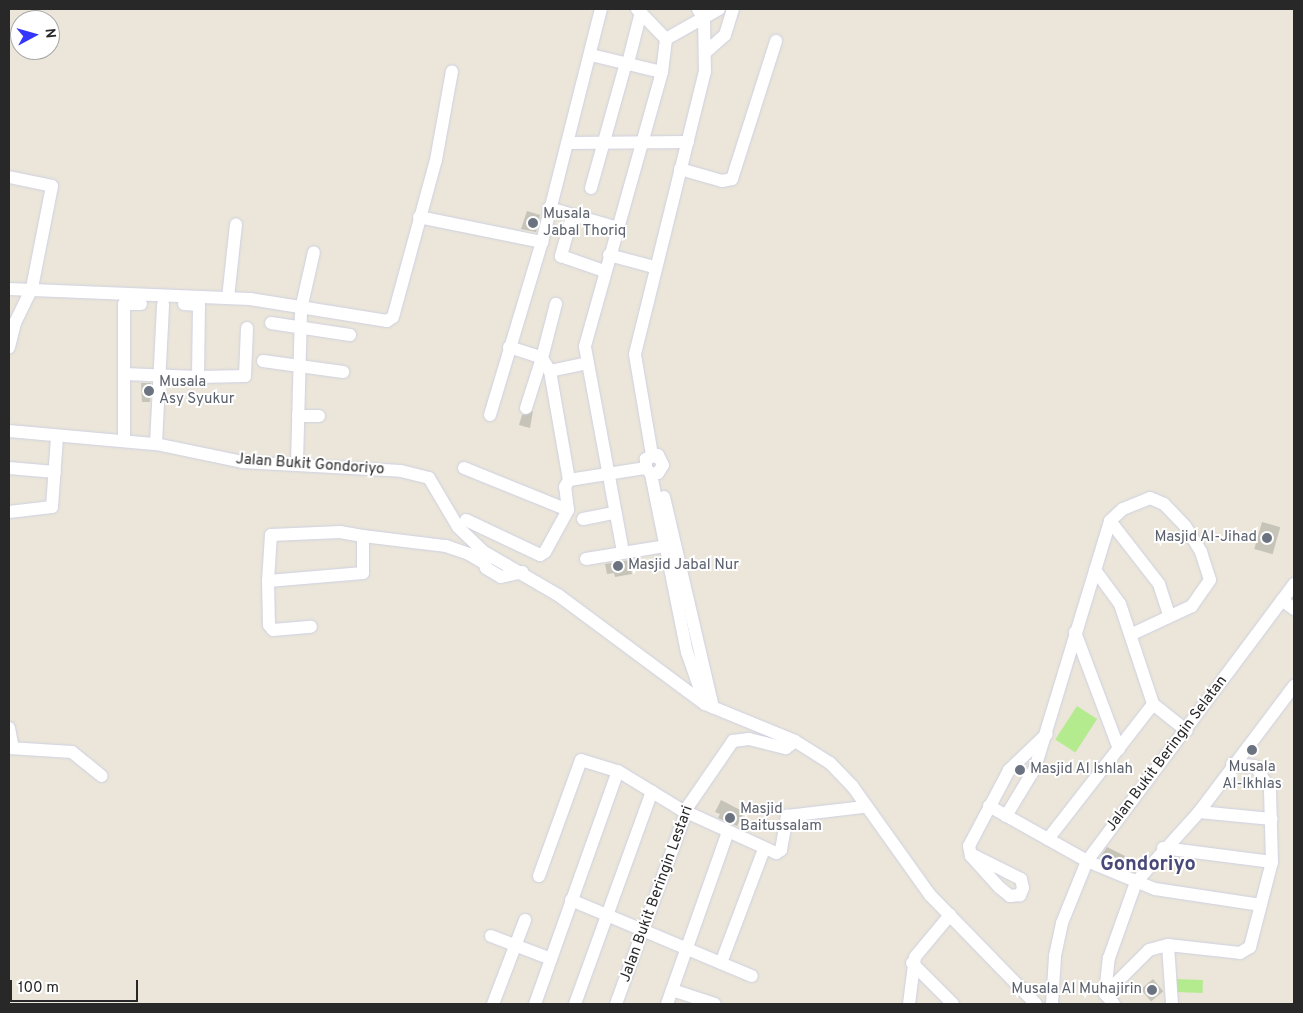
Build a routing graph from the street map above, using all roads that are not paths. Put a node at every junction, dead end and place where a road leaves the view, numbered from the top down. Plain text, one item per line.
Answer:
1 (601, 9) edge
2 (719, 9) edge
3 (733, 9) edge
4 (639, 10) edge
5 (701, 14) edge
6 (666, 39) junction
7 (776, 41) dead end
8 (707, 51) junction
9 (592, 55) junction
10 (627, 63) junction
11 (452, 71) dead end
12 (662, 72) junction
13 (604, 141) junction
14 (688, 142) junction
15 (568, 143) junction
16 (642, 143) junction
17 (680, 169) junction
18 (9, 177) edge
19 (591, 188) dead end
20 (549, 208) junction
21 (419, 217) junction
22 (572, 217) junction
23 (236, 224) dead end
24 (618, 228) junction
25 (542, 242) junction
26 (314, 252) dead end
27 (609, 255) junction
28 (654, 267) junction
29 (604, 271) junction
30 (32, 288) junction
31 (9, 289) edge
32 (228, 298) junction
33 (164, 304) junction
34 (556, 304) dead end
35 (301, 309) junction
36 (271, 322) dead end
37 (247, 328) dead end
38 (302, 328) junction
39 (350, 335) dead end
40 (9, 347) edge
41 (509, 347) junction
42 (542, 358) junction
43 (264, 361) dead end
44 (587, 363) junction
45 (302, 367) junction
46 (550, 371) junction
47 (343, 372) dead end
48 (124, 374) junction
49 (162, 376) junction
50 (198, 377) junction
51 (526, 408) dead end
52 (298, 416) junction
53 (319, 416) dead end
54 (490, 416) dead end
55 (9, 432) edge
56 (57, 437) junction
57 (124, 441) junction
58 (156, 444) junction
59 (297, 464) junction
60 (9, 468) edge
61 (464, 468) dead end
62 (652, 471) junction
63 (55, 472) junction
64 (607, 473) junction
65 (569, 480) junction
66 (568, 510) junction
67 (9, 512) edge
68 (615, 513) junction
69 (583, 519) dead end
70 (466, 520) dead end
71 (1110, 522) junction
72 (363, 536) junction
73 (665, 546) junction
74 (622, 552) junction
75 (484, 558) junction
76 (586, 559) dead end
77 (1095, 570) junction
78 (268, 582) junction
79 (1294, 584) edge
80 (1282, 600) junction
81 (1294, 609) edge
82 (1169, 616) junction
83 (311, 627) dead end
84 (1075, 632) junction
85 (1130, 635) junction
86 (1294, 686) edge
87 (1152, 704) junction
88 (709, 706) junction
89 (9, 728) edge
90 (1186, 731) junction
91 (1047, 734) junction
92 (795, 740) junction
93 (11, 748) edge
94 (1119, 749) junction
95 (1232, 764) junction
96 (618, 771) junction
97 (102, 776) dead end
98 (652, 791) junction
99 (988, 806) junction
100 (864, 807) junction
101 (685, 812) junction
102 (1198, 812) junction
103 (1006, 816) junction
104 (1272, 818) junction
105 (728, 832) junction
106 (1048, 839) junction
107 (1164, 848) junction
108 (764, 849) junction
109 (971, 854) junction
110 (1087, 861) junction
111 (1272, 862) junction
112 (539, 876) dead end
113 (1136, 882) junction
114 (571, 900) junction
115 (1261, 905) junction
116 (950, 915) junction
117 (608, 918) junction
118 (525, 920) dead end
119 (645, 930) junction
120 (491, 936) dead end
121 (1168, 945) junction
122 (514, 946) junction
123 (686, 948) junction
124 (551, 959) junction
125 (721, 963) junction
126 (912, 963) junction
127 (752, 976) dead end
128 (672, 990) junction
129 (1105, 994) junction
130 (492, 1004) edge
131 (535, 1004) edge
132 (575, 1004) edge
133 (616, 1004) edge
134 (667, 1004) edge
135 (715, 1004) edge
136 (909, 1004) edge
137 (954, 1004) edge
138 (1036, 1004) edge
139 (1052, 1004) edge
140 (1114, 1004) edge
141 (1172, 1004) edge

1 - 9 street
2 - 5 street
3 - 8 street
4 - 6 street
4 - 10 street
5 - 6 street
5 - 8 street
6 - 12 street
7 - 17 street
8 - 14 street
9 - 10 street
9 - 15 street
10 - 12 street
10 - 13 street
11 - 21 street
12 - 16 street
13 - 15 street
13 - 16 street
13 - 19 street
14 - 16 street
14 - 17 street
15 - 20 street
16 - 24 street
17 - 28 street
18 - 30 street
20 - 22 street
20 - 25 street
21 - 25 street
21 - 35 street
22 - 24 street
22 - 29 street
23 - 32 street
24 - 27 street
25 - 41 street
26 - 35 street
27 - 28 street
27 - 29 street
28 - 62 street
29 - 44 street
30 - 31 street
30 - 32 street
30 - 40 street
32 - 35 street
33 - 48 street
33 - 49 street
33 - 50 street
34 - 42 street
35 - 38 street
36 - 38 street
37 - 50 street
38 - 39 street
38 - 45 street
41 - 42 street
41 - 54 street
42 - 46 street
42 - 51 street
43 - 45 street
44 - 46 street
44 - 64 street
45 - 47 street
45 - 52 street
46 - 65 street
48 - 49 street
48 - 57 street
49 - 50 street
49 - 58 street
52 - 53 street
52 - 59 street
55 - 56 street, Jalan Bukit Gondoriyo
56 - 57 street, Jalan Bukit Gondoriyo
56 - 63 street
57 - 58 street, Jalan Bukit Gondoriyo
58 - 59 street, Jalan Bukit Gondoriyo
59 - 75 street, Jalan Bukit Gondoriyo
60 - 63 street
61 - 66 street
62 - 64 street
62 - 73 street
62 - 88 street
63 - 67 street
64 - 65 street
64 - 68 street
65 - 66 street
66 - 70 street
68 - 69 street
68 - 74 street
71 - 77 street
71 - 82 street
71 - 82 street
72 - 75 street
72 - 78 street
72 - 78 street
73 - 74 street
73 - 88 street
74 - 76 street
75 - 88 street, Jalan Bukit Gondoriyo
77 - 84 street
77 - 85 street
78 - 83 street
79 - 80 street, Jalan Bukit Beringin Selatan
80 - 81 street
80 - 90 street, Jalan Bukit Beringin Selatan
82 - 85 street
84 - 91 street
84 - 94 street
85 - 87 street
86 - 95 street
87 - 90 street
87 - 94 street
88 - 92 street, Jalan Bukit Gondoriyo
89 - 93 street
90 - 110 street, Jalan Bukit Beringin Selatan
91 - 99 street
91 - 103 street
92 - 100 street, Jalan Bukit Gondoriyo
92 - 101 street, Jalan Bukit Beringin Lestari
93 - 97 street
94 - 106 street
95 - 102 street
95 - 104 street
96 - 98 street
96 - 112 street
96 - 114 street
98 - 101 street
98 - 117 street
99 - 103 street
99 - 109 street
100 - 108 street
100 - 116 street, Jalan Bukit Gondoriyo
101 - 105 street
101 - 119 street, Jalan Bukit Beringin Lestari
102 - 104 street
102 - 107 street
103 - 106 street
104 - 111 street
105 - 108 street
105 - 123 street
106 - 110 street
107 - 111 street
107 - 113 street
108 - 125 street
109 - 109 street
110 - 113 street
110 - 139 street, Jalan Bukit Beringin Selatan
111 - 115 street
113 - 115 street
113 - 129 street
114 - 117 street
114 - 124 street
115 - 121 street
116 - 126 street
116 - 138 street, Jalan Bukit Gondoriyo
117 - 119 street
117 - 132 street
118 - 122 street
119 - 123 street
119 - 133 street, Jalan Bukit Beringin Lestari
120 - 122 street
121 - 129 street
121 - 141 street
122 - 124 street
122 - 130 street
123 - 125 street
123 - 128 street
124 - 131 street
125 - 127 street
126 - 136 street
126 - 137 street
128 - 134 street
128 - 135 street
129 - 140 street

